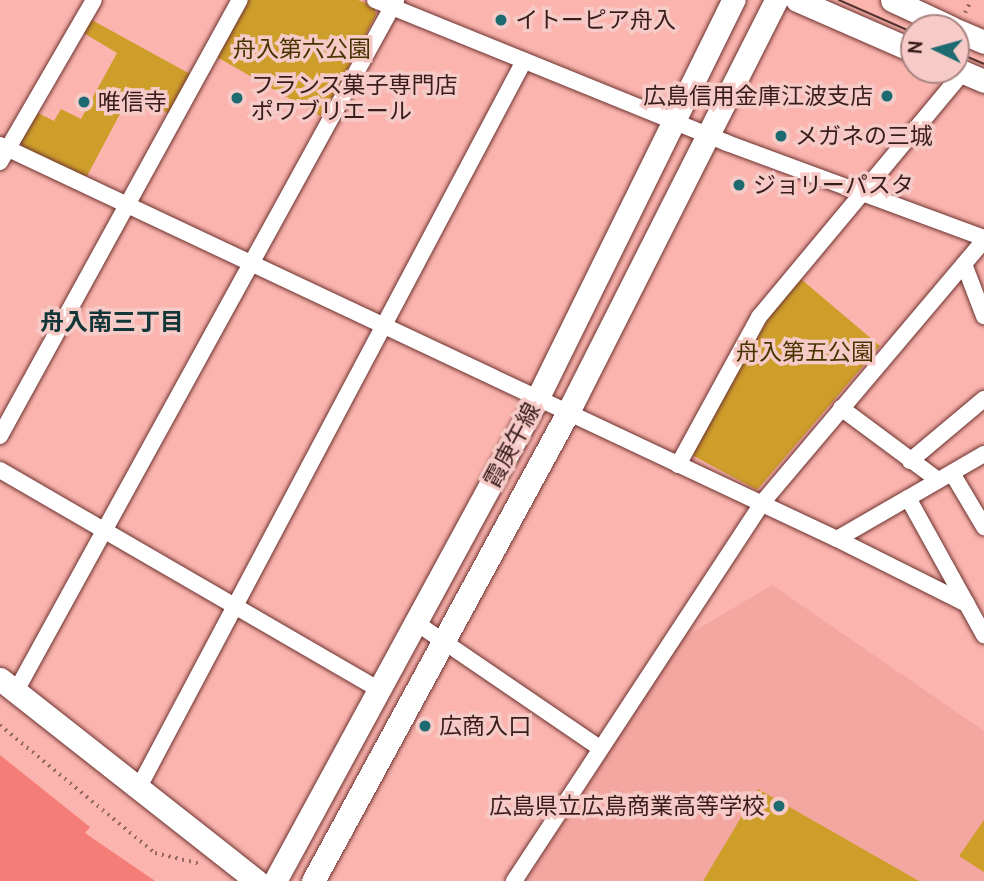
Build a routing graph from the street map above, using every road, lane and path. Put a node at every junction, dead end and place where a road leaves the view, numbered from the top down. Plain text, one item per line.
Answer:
1 (94, 0) edge
2 (240, 0) edge
3 (375, 0) edge
4 (733, 0) edge
5 (776, 0) edge
6 (797, 0) edge
7 (892, 0) edge
8 (394, 4) edge
9 (932, 14) edge
10 (900, 45) edge
11 (524, 61) junction
12 (959, 84) edge
13 (674, 122) junction
14 (706, 135) junction
15 (3, 152) edge
16 (864, 196) junction
17 (127, 204) junction
18 (984, 239) edge
19 (249, 262) junction
20 (964, 264) junction
21 (984, 316) edge
22 (383, 330) junction
23 (537, 399) junction
24 (984, 399) edge
25 (841, 408) junction
26 (568, 414) junction
27 (0, 436) edge
28 (984, 454) edge
29 (910, 461) junction
30 (678, 465) junction
31 (0, 470) edge
32 (945, 477) junction
33 (908, 498) junction
34 (762, 503) junction
35 (984, 527) edge
36 (105, 529) junction
37 (837, 539) junction
38 (236, 604) junction
39 (967, 604) junction
40 (418, 624) junction
41 (984, 635) edge
42 (446, 642) junction
43 (8, 685) edge
44 (382, 691) junction
45 (0, 725) edge
46 (600, 748) junction
47 (139, 787) junction
48 (216, 866) dead end
49 (257, 881) edge
50 (275, 881) edge
51 (313, 881) edge
52 (514, 881) edge

1 - 15 street
2 - 17 street
3 - 8 street
4 - 13 street, 霞庚午線
5 - 14 street
6 - 10 street
7 - 9 street
8 - 11 street
8 - 19 street
11 - 13 street
11 - 22 street
12 - 16 street
13 - 14 street
13 - 23 street, 霞庚午線
14 - 16 street
14 - 26 street
15 - 17 street
16 - 18 street
16 - 30 street
17 - 19 street
17 - 27 street
18 - 20 street
19 - 22 street
19 - 36 street
20 - 21 street
20 - 25 street
22 - 23 street
22 - 38 street
23 - 26 street
23 - 40 street, 霞庚午線
24 - 29 street
25 - 29 street
25 - 34 street
26 - 30 street
26 - 42 street
28 - 32 street
29 - 32 street
30 - 34 street
31 - 36 street
32 - 33 street
32 - 35 street
33 - 37 street
33 - 39 street
34 - 37 street
34 - 46 street
36 - 38 street
36 - 43 street
37 - 39 street
38 - 44 street
38 - 47 street
39 - 41 street
40 - 42 street
40 - 44 street, 霞庚午線
42 - 46 street
42 - 51 street
43 - 47 street
44 - 50 street, 霞庚午線
45 - 48 path
46 - 52 street
47 - 49 street

